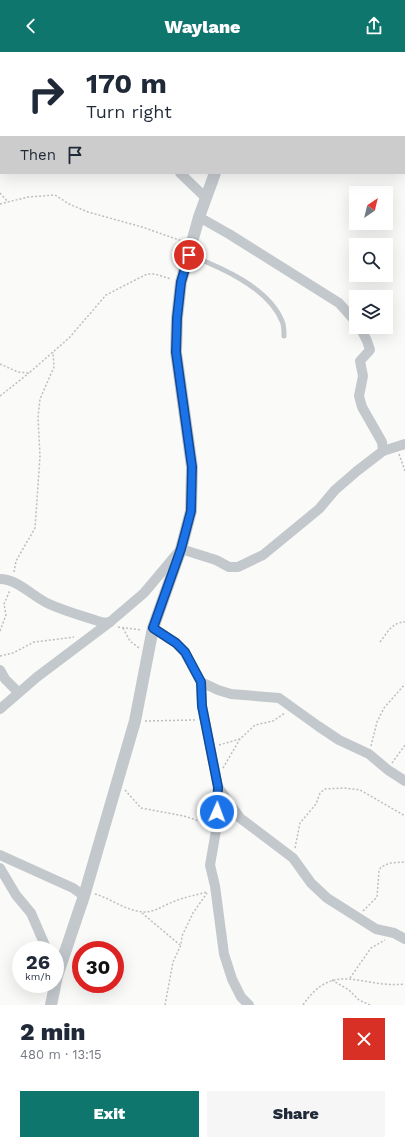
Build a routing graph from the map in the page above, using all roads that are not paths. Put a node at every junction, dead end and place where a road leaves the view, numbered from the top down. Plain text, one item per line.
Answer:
1 (181, 174) edge
2 (215, 174) edge
3 (206, 198) junction
4 (199, 217) junction
5 (190, 250) junction
6 (349, 315) edge
7 (364, 334) edge
8 (284, 336) dead end
9 (400, 446) edge
10 (383, 451) junction
11 (181, 549) junction
12 (0, 579) edge
13 (110, 622) junction
14 (153, 632) junction
15 (0, 670) edge
16 (201, 682) junction
17 (18, 692) junction
18 (0, 709) edge
19 (405, 781) edge
20 (218, 782) junction
21 (0, 855) edge
22 (0, 868) edge
23 (84, 893) junction
24 (405, 938) edge
25 (43, 941) edge
26 (64, 950) edge
27 (53, 993) edge
28 (51, 1005) edge
29 (249, 1005) edge

1 - 3 street
2 - 3 street
3 - 4 street
4 - 5 street
4 - 6 street
5 - 8 lane
5 - 11 street
7 - 10 street
9 - 10 street
10 - 11 street
11 - 13 street
11 - 14 street
12 - 13 street
13 - 17 street
14 - 16 street
14 - 23 street
15 - 17 street
16 - 19 street
16 - 20 street
17 - 18 street
20 - 24 street
20 - 29 street
21 - 23 street
22 - 25 street
23 - 26 street
27 - 28 street

